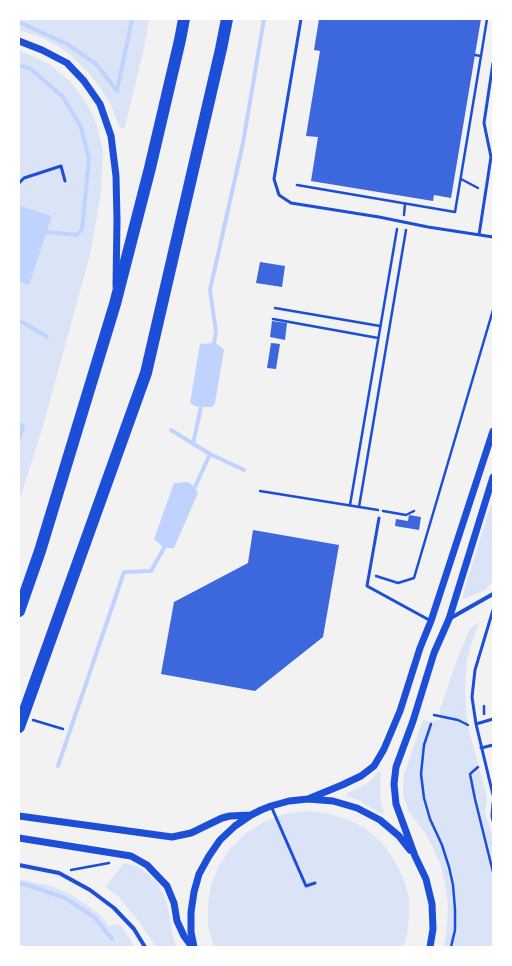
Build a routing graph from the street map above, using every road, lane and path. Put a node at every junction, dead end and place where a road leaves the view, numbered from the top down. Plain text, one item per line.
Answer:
1 (184, 19) edge
2 (227, 19) edge
3 (301, 19) edge
4 (486, 19) edge
5 (19, 41) edge
6 (475, 55) dead end
7 (481, 56) junction
8 (493, 63) edge
9 (65, 181) dead end
10 (19, 183) edge
11 (297, 185) dead end
12 (397, 229) dead end
13 (406, 230) dead end
14 (479, 234) junction
15 (493, 236) edge
16 (115, 304) junction
17 (275, 308) dead end
18 (493, 310) edge
19 (273, 320) dead end
20 (380, 326) junction
21 (378, 338) junction
22 (493, 431) edge
23 (493, 477) edge
24 (260, 491) dead end
25 (350, 505) junction
26 (359, 507) junction
27 (414, 510) dead end
28 (379, 518) dead end
29 (369, 574) junction
30 (493, 594) edge
31 (493, 610) edge
32 (19, 611) edge
33 (449, 619) junction
34 (431, 621) junction
35 (434, 715) dead end
36 (31, 719) dead end
37 (493, 719) edge
38 (431, 724) dead end
39 (476, 724) junction
40 (19, 727) edge
41 (477, 729) junction
42 (63, 730) dead end
43 (493, 745) edge
44 (481, 748) junction
45 (484, 761) junction
46 (493, 795) edge
47 (308, 799) junction
48 (493, 803) edge
49 (271, 806) junction
50 (251, 815) junction
51 (19, 816) edge
52 (493, 821) edge
53 (19, 838) edge
54 (131, 856) junction
55 (415, 856) junction
56 (493, 858) edge
57 (491, 862) junction
58 (19, 865) edge
59 (493, 872) edge
60 (59, 873) junction
61 (315, 883) dead end
62 (145, 947) edge
63 (193, 947) edge
64 (430, 947) edge
65 (451, 947) edge

1 - 16 highway
2 - 40 highway
3 - 14 lane
4 - 7 path
5 - 16 street
6 - 7 path
7 - 11 path
8 - 14 lane
9 - 10 lane
12 - 20 path
13 - 26 path
14 - 15 lane
16 - 32 highway
17 - 20 path
18 - 29 path
19 - 21 path
20 - 21 path
21 - 25 path
22 - 34 street
23 - 33 street
24 - 25 path
25 - 26 path
26 - 27 path
28 - 29 lane
29 - 34 lane
30 - 33 street
31 - 39 lane
33 - 55 street
34 - 47 street
35 - 41 path
36 - 42 path
37 - 39 lane
38 - 65 path
39 - 41 lane
41 - 44 lane
43 - 44 lane
44 - 45 lane
45 - 46 lane
45 - 57 path
47 - 49 street
47 - 55 street
48 - 52 lane
49 - 50 street
49 - 61 lane
50 - 51 street
50 - 63 street
53 - 54 street
54 - 60 path
54 - 63 street
55 - 64 street
56 - 57 path
57 - 59 path
58 - 60 street
60 - 62 street

